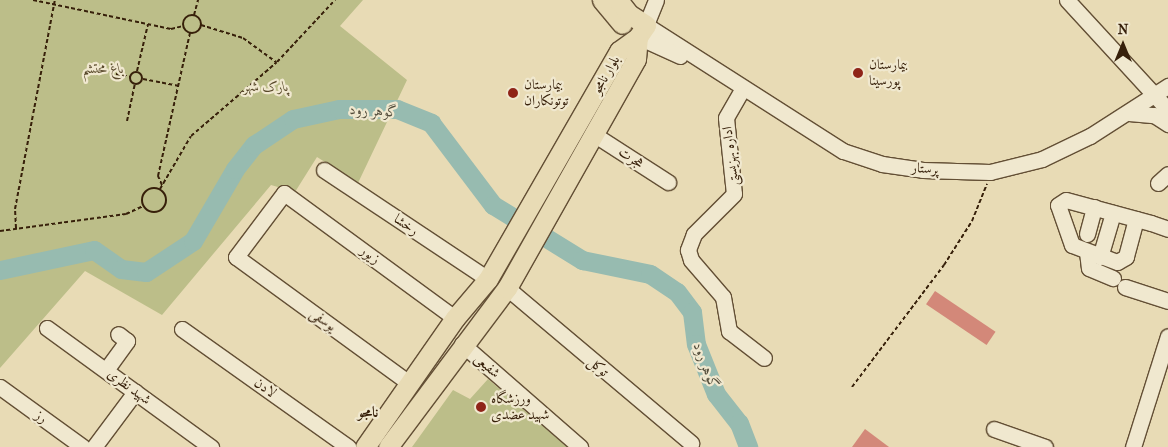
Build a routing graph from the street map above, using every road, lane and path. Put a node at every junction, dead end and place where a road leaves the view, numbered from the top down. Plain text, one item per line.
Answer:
1 (33, 0) edge
2 (55, 0) edge
3 (198, 0) edge
4 (335, 0) edge
5 (602, 0) edge
6 (618, 0) edge
7 (656, 0) edge
8 (1067, 0) edge
9 (54, 4) junction
10 (194, 15) junction
11 (148, 24) junction
12 (201, 25) junction
13 (183, 26) junction
14 (642, 31) junction
15 (190, 33) junction
16 (276, 62) junction
17 (96, 70) dead end
18 (138, 71) junction
19 (130, 77) junction
20 (142, 79) junction
21 (135, 84) junction
22 (737, 84) junction
23 (179, 86) junction
24 (1168, 86) edge
25 (1163, 101) edge
26 (1129, 113) junction
27 (127, 121) dead end
28 (1168, 124) edge
29 (594, 134) junction
30 (324, 170) dead end
31 (990, 172) junction
32 (668, 182) dead end
33 (162, 185) junction
34 (160, 189) junction
35 (143, 206) junction
36 (1094, 207) junction
37 (528, 213) junction
38 (1114, 213) junction
39 (1136, 220) junction
40 (545, 225) junction
41 (16, 228) junction
42 (1168, 229) edge
43 (0, 231) edge
44 (1087, 234) dead end
45 (1093, 254) junction
46 (236, 258) joint
47 (1113, 278) dead end
48 (488, 279) junction
49 (1125, 287) dead end
50 (507, 288) junction
51 (1168, 302) edge
52 (455, 318) junction
53 (47, 328) dead end
54 (182, 329) dead end
55 (118, 334) dead end
56 (1168, 336) edge
57 (462, 344) junction
58 (764, 358) dead end
59 (106, 370) junction
60 (409, 383) junction
61 (0, 387) edge
62 (852, 387) dead end
63 (135, 392) junction
64 (994, 429) dead end
65 (691, 443) dead end
66 (83, 447) edge
67 (94, 447) edge
68 (212, 447) edge
69 (348, 447) edge
70 (365, 447) edge
71 (388, 447) edge
72 (580, 447) edge
73 (1045, 447) edge
74 (1133, 447) edge

1 - 9 path
2 - 9 path
3 - 10 path
4 - 16 path
5 - 14 main road
6 - 14 main road
7 - 14 street
8 - 25 street
9 - 11 path
9 - 41 path
10 - 12 path
10 - 13 path
11 - 13 path
11 - 18 path
12 - 15 path
12 - 16 path
13 - 15 path
14 - 22 street, پرستار
14 - 29 main road, بلوار نامجو
14 - 37 main road, بلوار نامجو
15 - 23 path
16 - 33 path
17 - 19 path
18 - 19 path
18 - 20 path
19 - 21 path
20 - 21 path
20 - 23 path
21 - 27 path
22 - 31 street, پرستار
22 - 58 street, اداره بهزیستی
23 - 33 path
24 - 25 street, پرستار
25 - 26 street, پرستار
26 - 28 street
26 - 31 street, پرستار
29 - 32 street, هجرت
29 - 40 main road, بلوار نامجو
30 - 48 street, رخشا
31 - 62 path
33 - 34 path
34 - 35 path
34 - 35 path
35 - 41 path
36 - 38 street
36 - 44 street
36 - 45 street
37 - 40 main road
37 - 48 main road, بلوار نامجو
38 - 39 street
38 - 45 street
39 - 42 street
39 - 45 street
40 - 50 main road, بلوار نامجو
41 - 43 path
45 - 47 street
46 - 52 street, زیور
46 - 60 street, یوسفی
48 - 52 main road, بلوار نامجو
49 - 51 street
50 - 57 main road, بلوار نامجو
50 - 65 street, توکل
52 - 60 main road, بلوار نامجو
53 - 59 street, شهید نظری
54 - 69 street, لادن
55 - 59 street
56 - 74 street
57 - 71 main road, بلوار نامجو
57 - 72 street, شفیعی
59 - 63 street, شهید نظری
60 - 70 main road, بلوار نامجو
61 - 66 street, رز
63 - 67 street
63 - 68 street, شهید نظری
64 - 73 street

